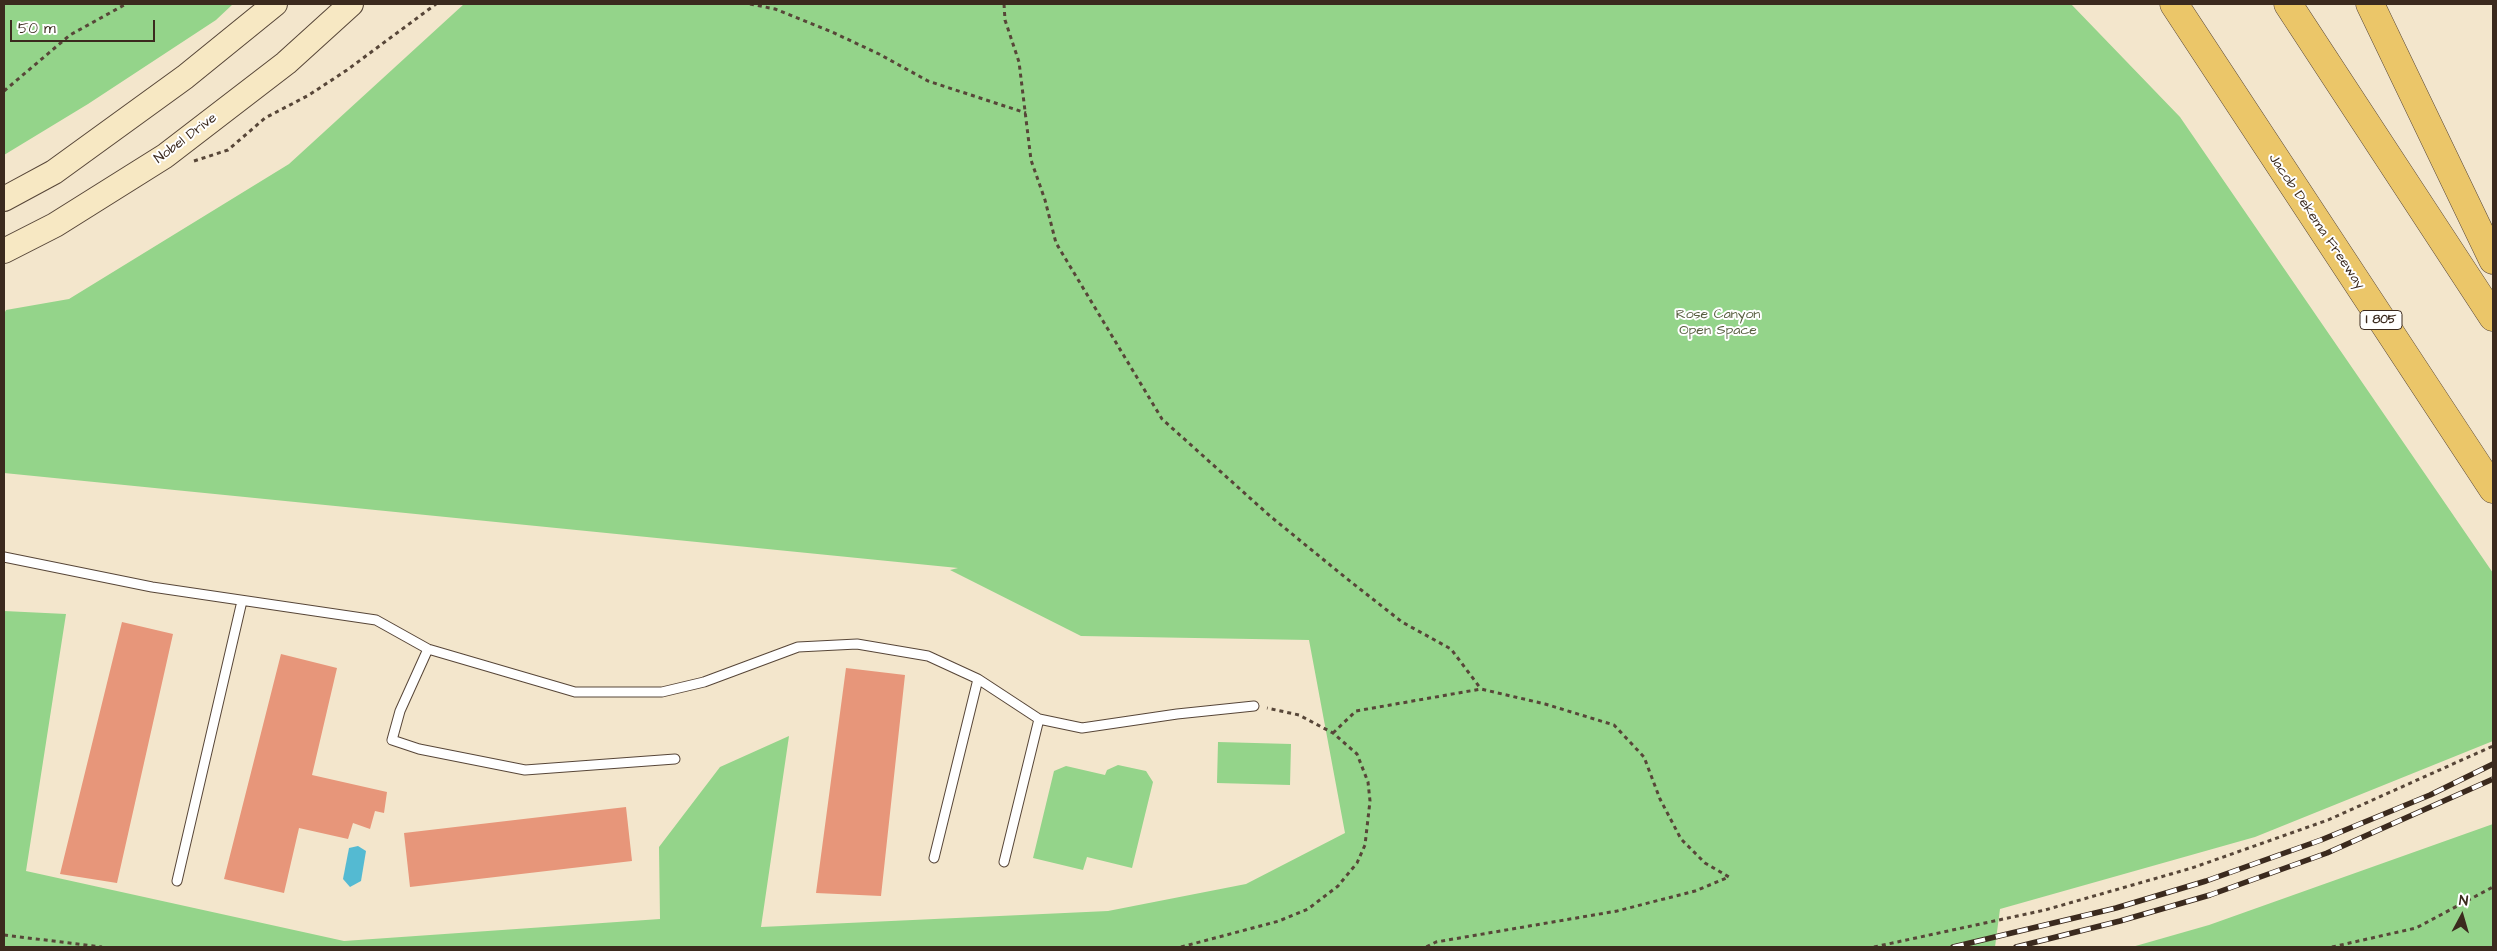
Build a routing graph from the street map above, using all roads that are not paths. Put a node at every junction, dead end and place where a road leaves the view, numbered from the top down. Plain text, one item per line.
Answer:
1 (275, 4) edge
2 (351, 4) edge
3 (2174, 4) edge
4 (2288, 4) edge
5 (2370, 4) edge
6 (4, 199) edge
7 (4, 251) edge
8 (2493, 260) edge
9 (2493, 317) edge
10 (2493, 488) edge
11 (4, 557) edge
12 (242, 601) junction
13 (428, 649) junction
14 (978, 679) junction
15 (1254, 706) road end
16 (1039, 719) junction
17 (675, 759) dead end
18 (934, 858) dead end
19 (1004, 862) dead end
20 (177, 881) dead end

1 - 6 main road
2 - 7 main road, Nobel Drive
3 - 10 highway, Jacob Dekema Freeway / I 805
4 - 9 highway
5 - 8 highway
11 - 12 lane
12 - 13 lane
12 - 20 lane
13 - 14 lane
13 - 17 lane
14 - 16 lane
14 - 18 lane
15 - 16 lane
16 - 19 lane

